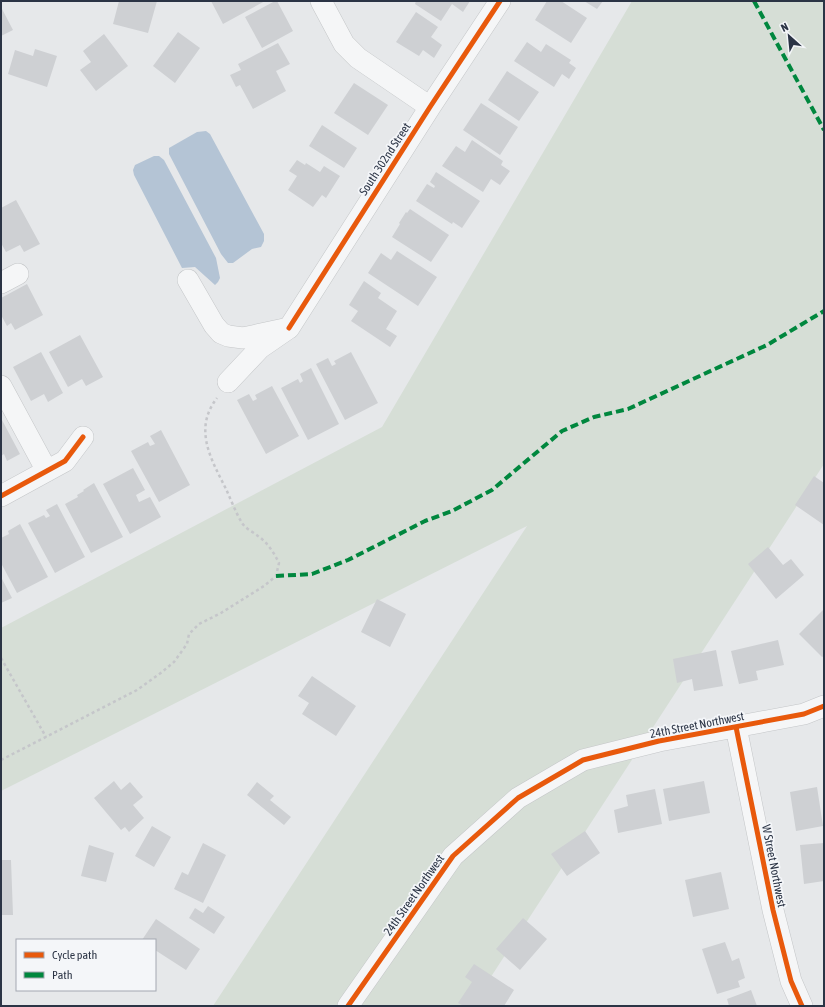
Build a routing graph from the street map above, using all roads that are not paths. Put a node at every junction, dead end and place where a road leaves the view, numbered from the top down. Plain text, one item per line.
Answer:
1 (321, 1) edge
2 (500, 1) edge
3 (430, 107) junction
4 (188, 280) dead end
5 (289, 328) junction
6 (228, 382) road end
7 (1, 386) edge
8 (83, 437) dead end
9 (46, 471) junction
10 (1, 496) edge
11 (824, 706) edge
12 (736, 727) junction
13 (348, 1006) edge
14 (802, 1006) edge

1 - 3 street
2 - 3 street, South 302nd Street
3 - 5 street, South 302nd Street
4 - 5 street
5 - 6 street
7 - 9 street
8 - 9 street
9 - 10 street
11 - 12 street, 24th Street Northwest
12 - 13 street, 24th Street Northwest
12 - 14 street, W Street Northwest

